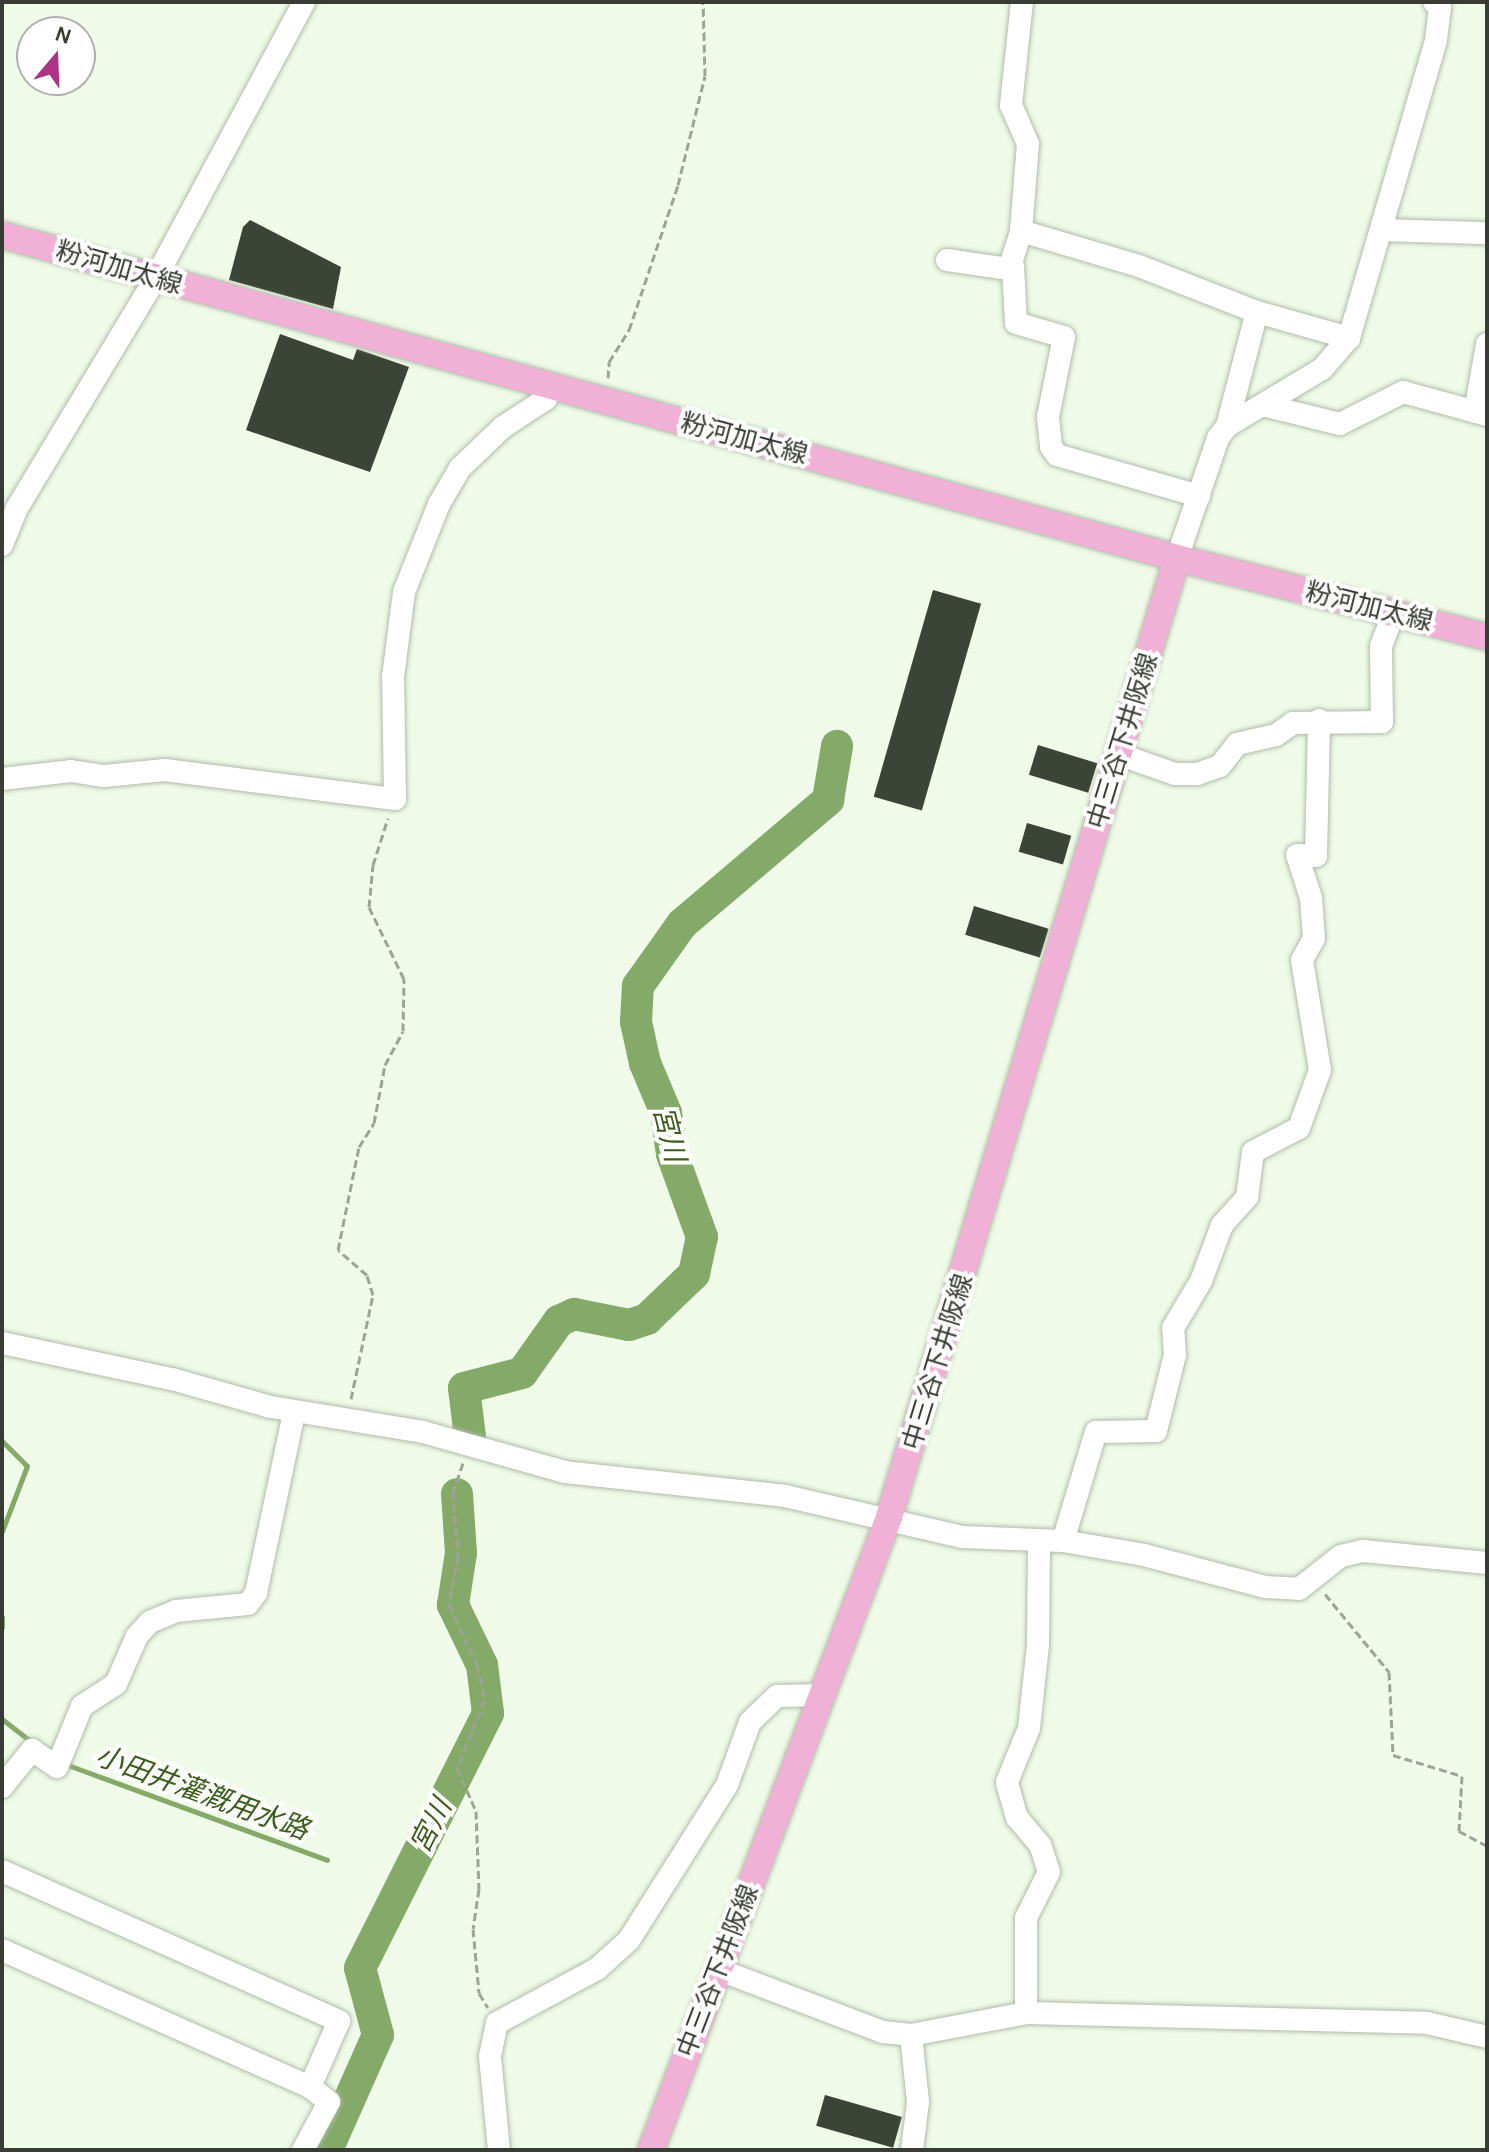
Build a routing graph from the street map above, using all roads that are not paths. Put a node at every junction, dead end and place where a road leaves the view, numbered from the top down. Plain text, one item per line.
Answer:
1 (304, 2) edge
2 (1022, 2) edge
3 (1434, 2) edge
4 (1383, 230) junction
5 (1021, 231) junction
6 (1487, 233) edge
7 (2, 235) edge
8 (947, 260) dead end
9 (1013, 266) junction
10 (155, 279) junction
11 (1257, 312) junction
12 (1349, 338) junction
13 (1487, 344) edge
14 (551, 387) junction
15 (1263, 405) junction
16 (1481, 414) edge
17 (1227, 426) junction
18 (1199, 496) junction
19 (2, 545) edge
20 (1177, 558) junction
21 (1393, 614) junction
22 (1487, 637) edge
23 (1319, 720) junction
24 (1118, 754) junction
25 (2, 779) edge
26 (2, 1343) edge
27 (294, 1412) junction
28 (889, 1517) junction
29 (1063, 1541) junction
30 (1039, 1544) junction
31 (1487, 1563) edge
32 (824, 1695) junction
33 (2, 1787) edge
34 (2, 1871) edge
35 (2, 1950) edge
36 (717, 1969) junction
37 (1026, 2013) junction
38 (911, 2035) junction
39 (1487, 2037) edge
40 (310, 2087) junction
41 (303, 2150) edge
42 (499, 2150) edge
43 (651, 2150) edge
44 (912, 2150) edge

1 - 10 street
2 - 5 street
3 - 4 street
4 - 6 street
4 - 12 street
5 - 9 street
5 - 11 street
7 - 10 main road, 粉河加太線
8 - 9 street
9 - 18 street
10 - 14 main road, 粉河加太線
10 - 19 street
11 - 12 street
11 - 17 street
12 - 15 street
13 - 16 street
14 - 20 main road, 粉河加太線
14 - 25 street
15 - 16 street
15 - 17 street
17 - 18 street
18 - 20 street
20 - 21 main road, 粉河加太線
20 - 24 main road, 中三谷下井阪線
21 - 22 main road, 粉河加太線
21 - 23 street
23 - 24 street
23 - 29 street
24 - 28 main road, 中三谷下井阪線
26 - 27 street
27 - 28 street
27 - 33 street
28 - 30 street
28 - 32 main road, 中三谷下井阪線
29 - 30 street
29 - 31 street
30 - 37 street
32 - 36 main road, 中三谷下井阪線
32 - 42 street
34 - 40 street
35 - 40 street
36 - 38 street
36 - 43 main road, 中三谷下井阪線
37 - 38 street
37 - 39 street
38 - 44 street
40 - 41 street

